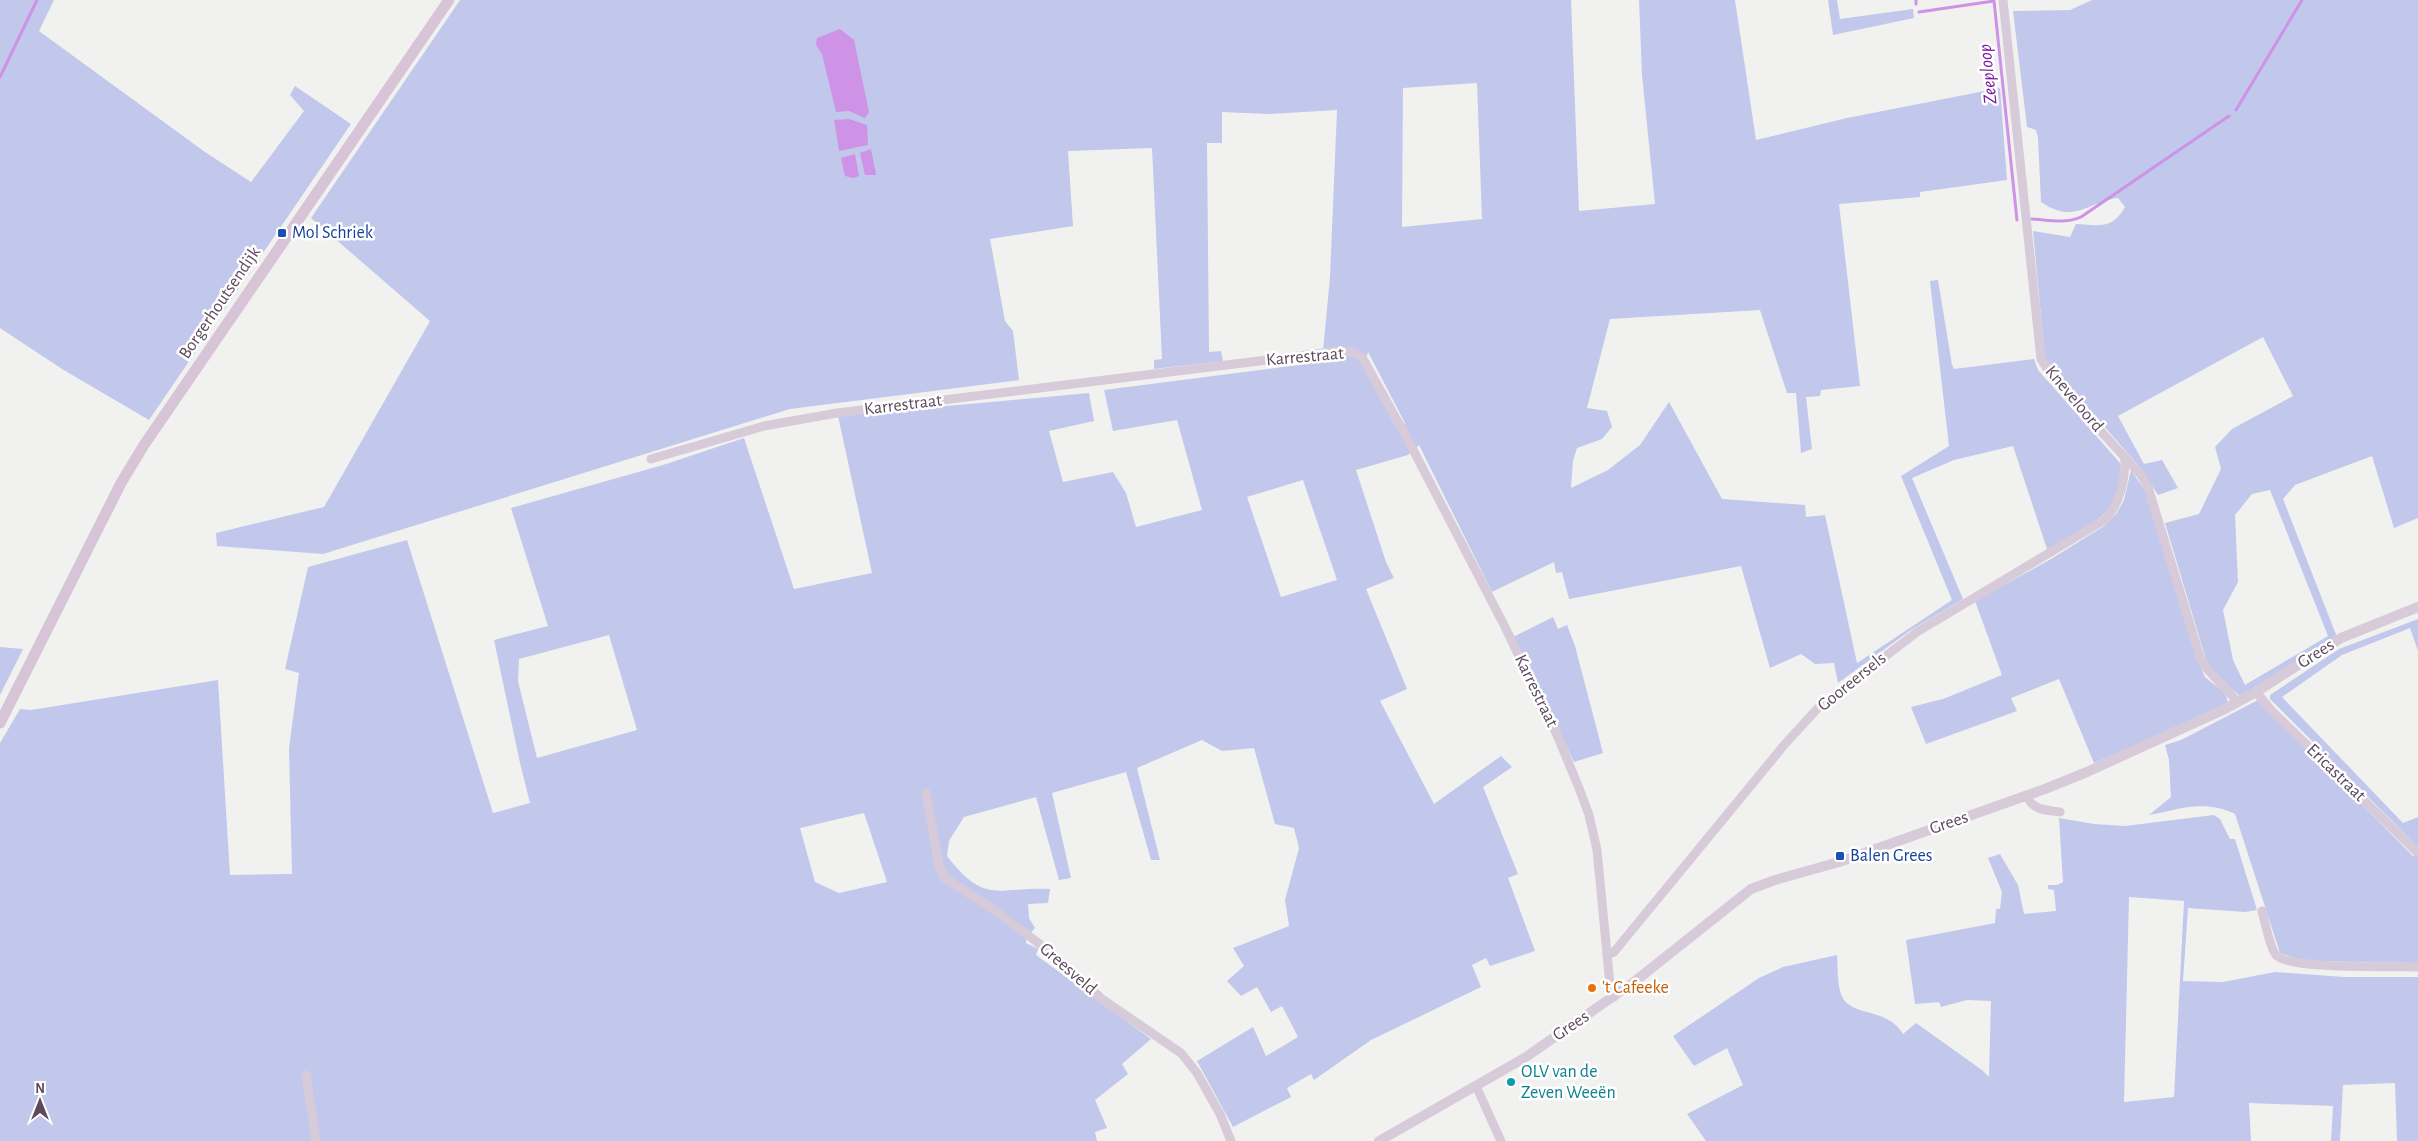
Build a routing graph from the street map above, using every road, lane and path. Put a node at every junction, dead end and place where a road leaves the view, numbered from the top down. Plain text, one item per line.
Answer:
1 (449, 0) edge
2 (2003, 0) edge
3 (2125, 457) junction
4 (651, 459) dead end
5 (2418, 608) edge
6 (2256, 692) junction
7 (2238, 702) junction
8 (0, 723) edge
9 (926, 792) dead end
10 (2026, 796) junction
11 (2060, 812) dead end
12 (2418, 853) edge
13 (2262, 911) dead end
14 (1607, 955) junction
15 (2418, 967) edge
16 (1614, 996) junction
17 (306, 1075) dead end
18 (1476, 1086) junction
19 (316, 1141) edge
20 (1231, 1141) edge
21 (1379, 1141) edge
22 (1501, 1141) edge

1 - 8 main road, Borgerhoutsendijk
2 - 3 street, Kneveloord
3 - 7 street, Kneveloord
3 - 14 street, Gooreersels
4 - 14 street, Karrestraat
5 - 6 street, Grees
6 - 7 street, Grees
6 - 12 street, Ericastraat
7 - 10 street, Grees
9 - 20 street, Greesveld
10 - 11 street
10 - 16 street, Grees
13 - 15 street
14 - 16 street, Karrestraat
16 - 18 street, Grees
17 - 19 street
18 - 21 street, Grees
18 - 22 street

